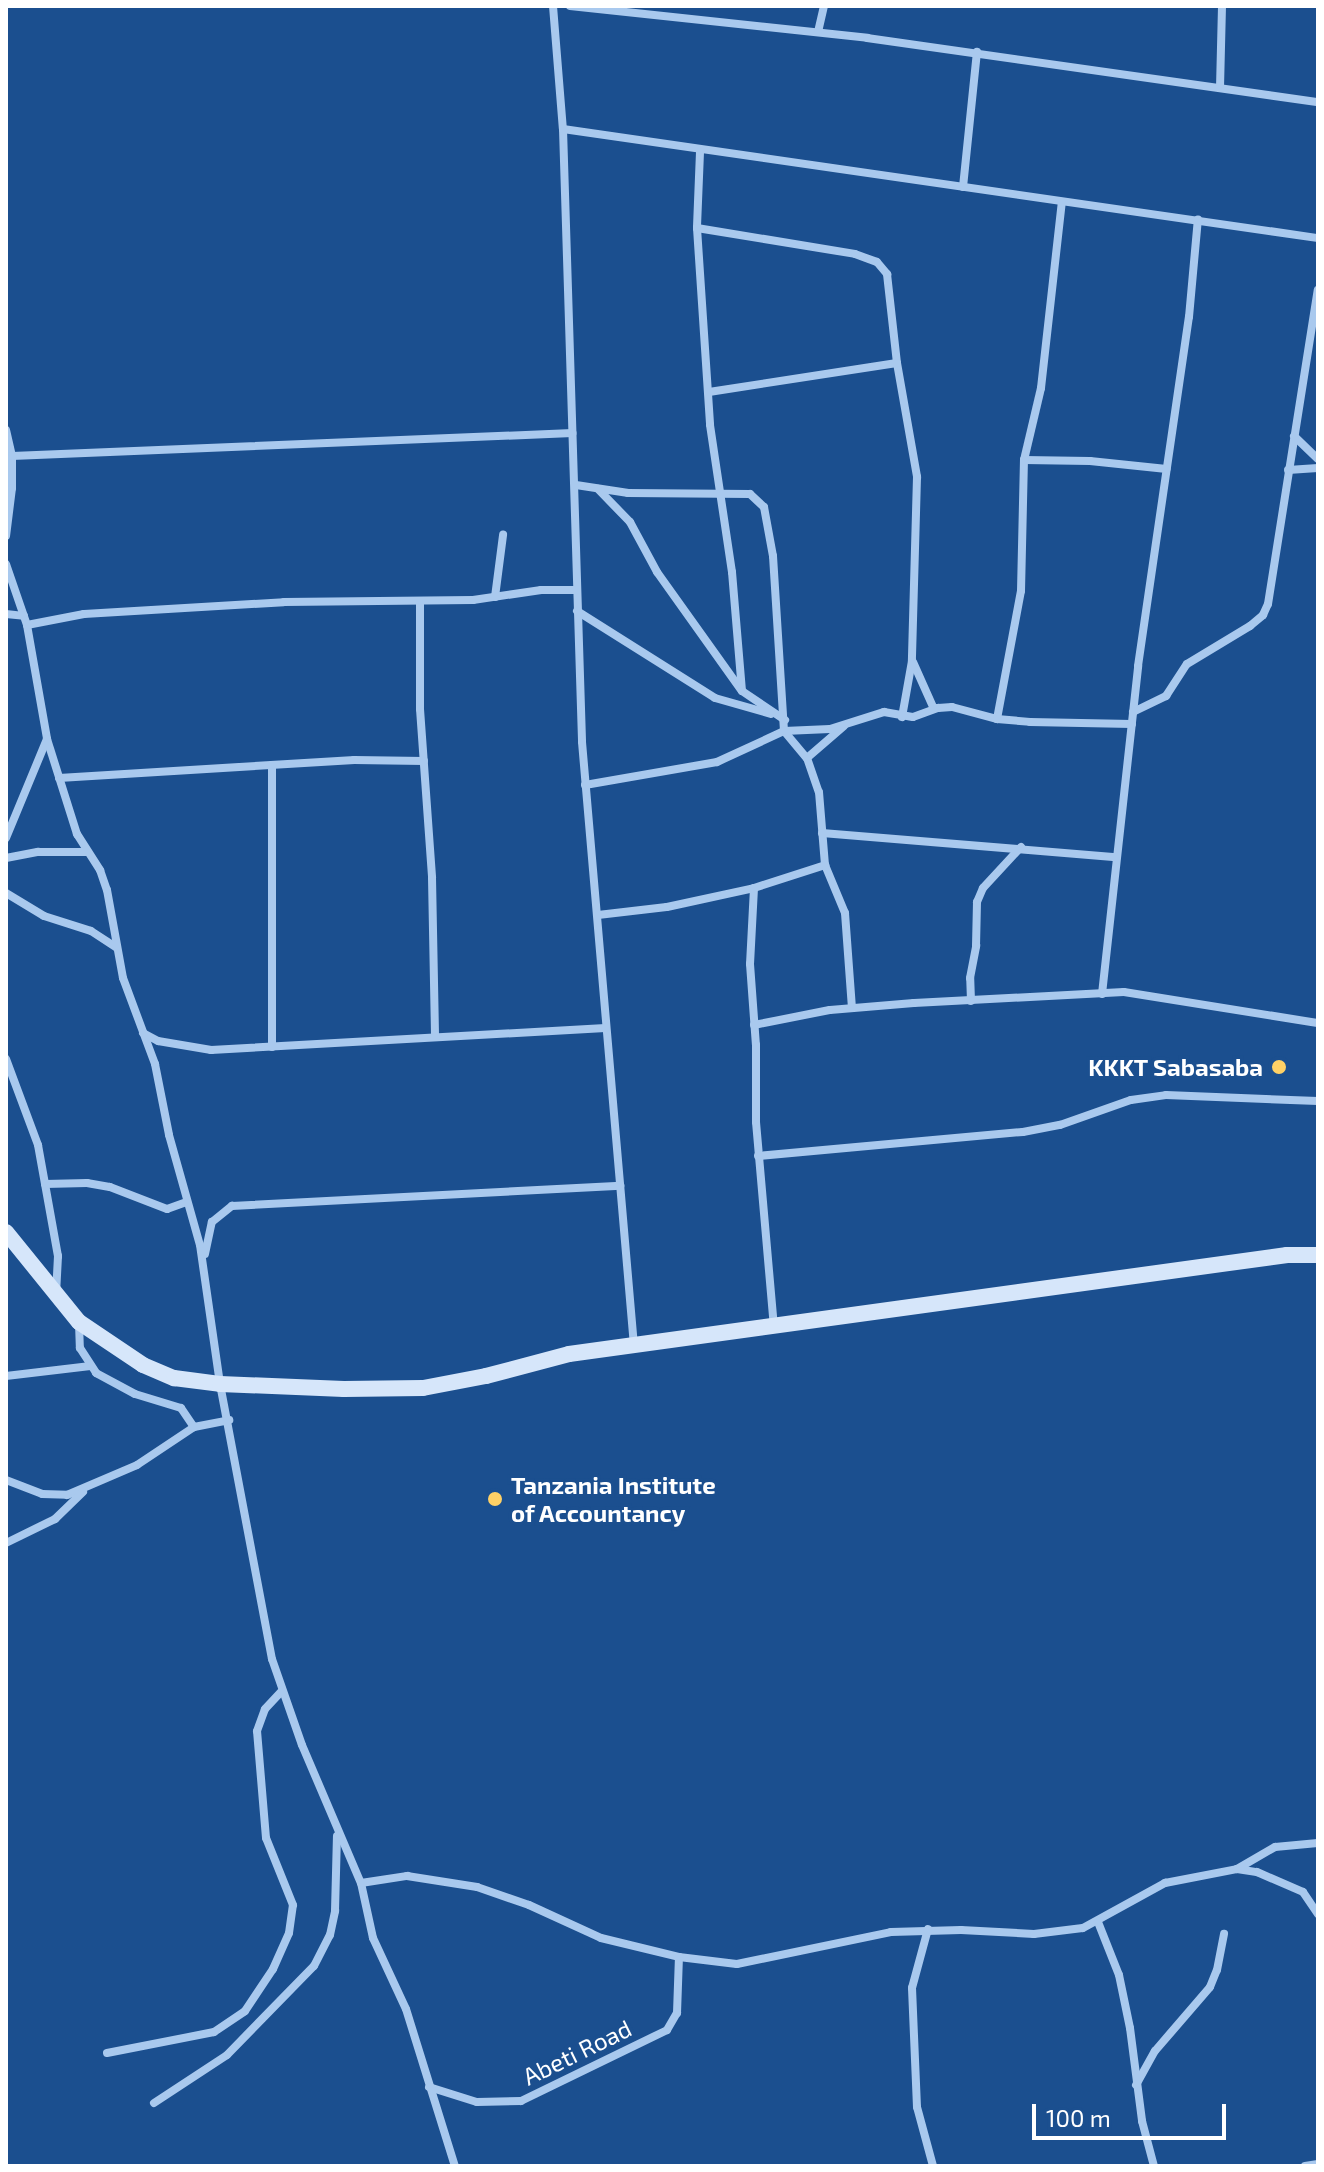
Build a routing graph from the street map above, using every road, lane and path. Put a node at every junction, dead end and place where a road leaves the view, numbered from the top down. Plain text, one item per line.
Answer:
1 (553, 6) edge
2 (570, 6) edge
3 (682, 6) edge
4 (824, 6) edge
5 (1222, 6) edge
6 (681, 17) junction
7 (818, 32) junction
8 (977, 52) junction
9 (1220, 88) junction
10 (1318, 102) edge
11 (563, 129) junction
12 (700, 152) junction
13 (963, 187) junction
14 (1062, 202) junction
15 (1198, 219) junction
16 (697, 228) junction
17 (1318, 238) edge
18 (1318, 290) edge
19 (897, 363) junction
20 (709, 392) junction
21 (6, 430) edge
22 (573, 433) junction
23 (1294, 436) junction
24 (12, 456) junction
25 (1318, 459) edge
26 (1024, 460) junction
27 (1318, 468) edge
28 (1167, 469) junction
29 (1288, 470) junction
30 (576, 485) junction
31 (598, 489) junction
32 (718, 492) junction
33 (503, 535) dead end
34 (6, 536) edge
35 (6, 564) edge
36 (575, 590) junction
37 (495, 597) junction
38 (420, 601) junction
39 (577, 611) junction
40 (6, 614) edge
41 (25, 620) junction
42 (912, 661) junction
43 (742, 691) junction
44 (934, 709) junction
45 (1133, 712) junction
46 (776, 715) junction
47 (902, 717) junction
48 (997, 719) junction
49 (786, 721) junction
50 (1132, 724) junction
51 (845, 725) junction
52 (784, 731) junction
53 (47, 739) junction
54 (807, 758) junction
55 (424, 761) junction
56 (272, 765) junction
57 (59, 778) junction
58 (585, 785) junction
59 (822, 833) junction
60 (6, 838) edge
61 (1021, 847) junction
62 (86, 852) junction
63 (1116, 857) junction
64 (6, 858) edge
65 (825, 865) junction
66 (754, 888) junction
67 (6, 893) edge
68 (598, 915) junction
69 (116, 947) junction
70 (1102, 994) junction
71 (971, 1001) junction
72 (852, 1008) junction
73 (1318, 1023) edge
74 (754, 1025) junction
75 (605, 1028) junction
76 (142, 1032) junction
77 (435, 1037) junction
78 (272, 1047) junction
79 (6, 1059) edge
80 (1318, 1101) edge
81 (758, 1156) junction
82 (45, 1184) junction
83 (620, 1186) junction
84 (186, 1202) junction
85 (6, 1232) edge
86 (1318, 1255) edge
87 (203, 1275) junction
88 (56, 1297) junction
89 (79, 1322) junction
90 (774, 1327) junction
91 (634, 1346) junction
92 (90, 1366) junction
93 (6, 1376) edge
94 (220, 1384) junction
95 (229, 1420) junction
96 (194, 1427) junction
97 (6, 1480) edge
98 (86, 1489) junction
99 (6, 1543) edge
100 (282, 1691) junction
101 (337, 1831) junction
102 (1318, 1843) edge
103 (1237, 1869) junction
104 (361, 1883) junction
105 (1318, 1914) edge
106 (1098, 1922) junction
107 (928, 1929) junction
108 (1224, 1934) dead end
109 (679, 1957) junction
110 (107, 2053) dead end
111 (1136, 2086) junction
112 (429, 2087) junction
113 (154, 2103) dead end
114 (1318, 2164) edge
115 (455, 2166) edge
116 (933, 2166) edge
117 (1154, 2166) edge
118 (1305, 2166) edge

1 - 11 street
2 - 6 street
3 - 6 street
4 - 7 street
5 - 9 street
6 - 7 street
7 - 8 street
8 - 9 street
8 - 13 street
9 - 10 street
11 - 12 street
11 - 22 street
12 - 13 street
12 - 16 street
13 - 14 street
14 - 15 street
14 - 26 street
15 - 17 street
15 - 28 street
16 - 19 street
16 - 20 street
18 - 23 street
19 - 20 street
19 - 42 street
20 - 32 street
21 - 24 street
22 - 24 street
22 - 30 street
23 - 25 street
23 - 29 street
24 - 34 street
26 - 28 street
26 - 48 street
27 - 29 street
28 - 45 street
29 - 45 street
30 - 31 street
30 - 36 street
31 - 32 street
31 - 43 street
32 - 43 street
32 - 49 street
33 - 37 street
35 - 41 street
36 - 37 street
36 - 39 street
37 - 38 street
38 - 41 street
38 - 55 street
39 - 46 street
39 - 58 street
40 - 41 street
41 - 53 street
42 - 44 street
42 - 47 street
43 - 46 street
44 - 47 street
44 - 48 street
45 - 50 street
46 - 49 street
47 - 51 street
48 - 50 street
49 - 52 street
50 - 63 street
51 - 52 street
51 - 54 street
52 - 54 street
52 - 58 street
53 - 57 street
53 - 60 street
54 - 59 street
55 - 56 street
55 - 77 street
56 - 57 street
56 - 78 street
57 - 62 street
58 - 68 street
59 - 61 street
59 - 65 street
61 - 63 street
61 - 71 street
62 - 64 street
62 - 69 street
63 - 70 street
65 - 66 street
65 - 72 street
66 - 68 street
66 - 74 street
67 - 69 street
68 - 75 street
69 - 76 street
70 - 71 street
70 - 73 street
71 - 72 street
72 - 74 street
74 - 81 street
75 - 77 street
75 - 83 street
76 - 78 street
76 - 84 street
77 - 78 street
79 - 82 street
80 - 81 street
81 - 90 street
82 - 84 street
82 - 88 street
83 - 87 street
83 - 91 street
84 - 87 street
85 - 88 main road
86 - 90 main road
87 - 94 street
88 - 89 main road
89 - 92 street
89 - 94 main road
90 - 91 main road
91 - 94 main road
92 - 93 street
92 - 96 street
94 - 95 street
95 - 96 street
95 - 100 street
96 - 98 street
97 - 98 street
98 - 99 street
100 - 101 street
100 - 110 street
101 - 104 street
101 - 113 street
102 - 103 street
103 - 105 street
103 - 106 street
104 - 109 street
104 - 112 street
106 - 107 street
106 - 111 street
107 - 109 street
107 - 116 street
108 - 111 street
109 - 112 street, Abeti Road
111 - 117 street
112 - 115 street
114 - 118 street

